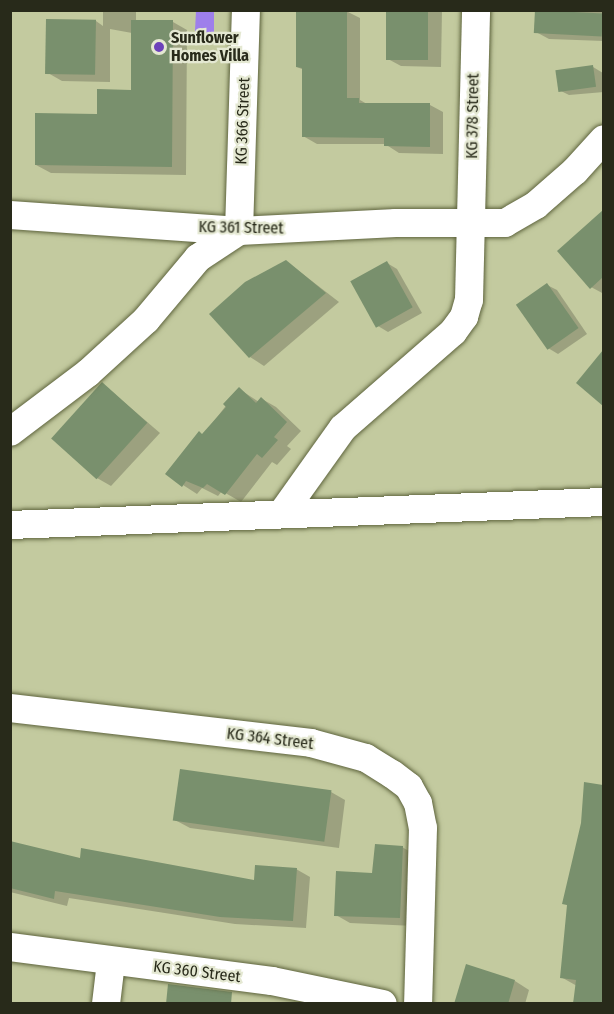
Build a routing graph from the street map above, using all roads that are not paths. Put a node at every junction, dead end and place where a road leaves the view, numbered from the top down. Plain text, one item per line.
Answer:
1 (246, 10) edge
2 (476, 10) edge
3 (603, 139) edge
4 (10, 215) edge
5 (471, 222) junction
6 (239, 231) junction
7 (10, 432) edge
8 (603, 502) edge
9 (283, 512) junction
10 (10, 525) edge
11 (10, 708) edge
12 (10, 947) edge
13 (111, 962) junction
14 (106, 1004) edge
15 (383, 1004) edge
16 (418, 1004) edge

1 - 6 street, KG 366 Street
2 - 5 street, KG 378 Street
3 - 5 street, KG 361 Street
4 - 6 street, KG 361 Street
5 - 6 street, KG 361 Street
5 - 9 street, KG 378 Street
6 - 7 street
8 - 9 street
9 - 10 street
11 - 16 street, KG 364 Street
12 - 13 street, KG 360 Street
13 - 14 street
13 - 15 street, KG 360 Street

